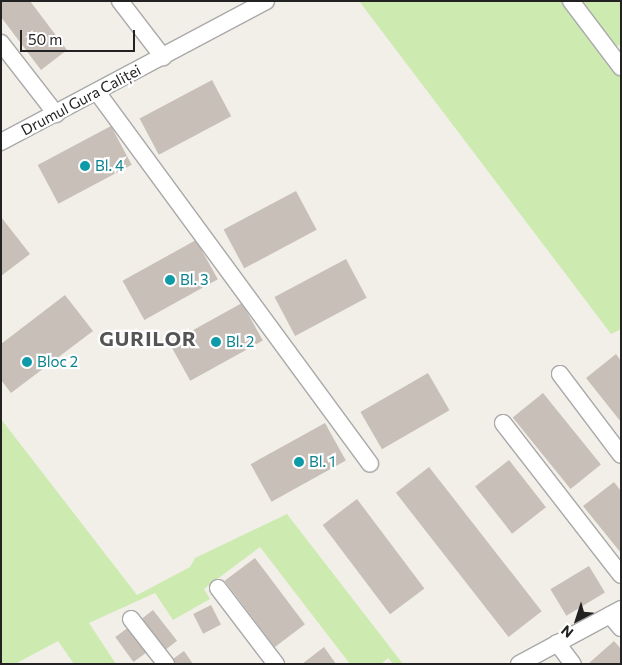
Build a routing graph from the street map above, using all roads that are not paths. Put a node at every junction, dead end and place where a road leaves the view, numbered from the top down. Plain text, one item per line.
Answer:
1 (120, 1) edge
2 (266, 1) edge
3 (571, 1) edge
4 (1, 43) edge
5 (163, 57) junction
6 (621, 67) edge
7 (97, 92) junction
8 (56, 114) junction
9 (1, 142) edge
10 (560, 374) dead end
11 (503, 423) dead end
12 (621, 455) edge
13 (370, 464) dead end
14 (621, 574) edge
15 (218, 588) dead end
16 (616, 612) edge
17 (131, 619) dead end
18 (621, 628) edge
19 (557, 643) junction
20 (166, 664) edge
21 (276, 664) edge
22 (519, 664) edge
23 (572, 664) edge

1 - 5 street
2 - 5 street, Drumul Gura Caliței
3 - 6 street
4 - 8 street
5 - 7 street, Drumul Gura Caliței
7 - 8 street, Drumul Gura Caliței
7 - 13 street
8 - 9 street, Drumul Gura Caliței
10 - 12 street
11 - 14 street
15 - 21 street
16 - 18 street
16 - 19 street
17 - 20 street
19 - 22 street
19 - 23 street

